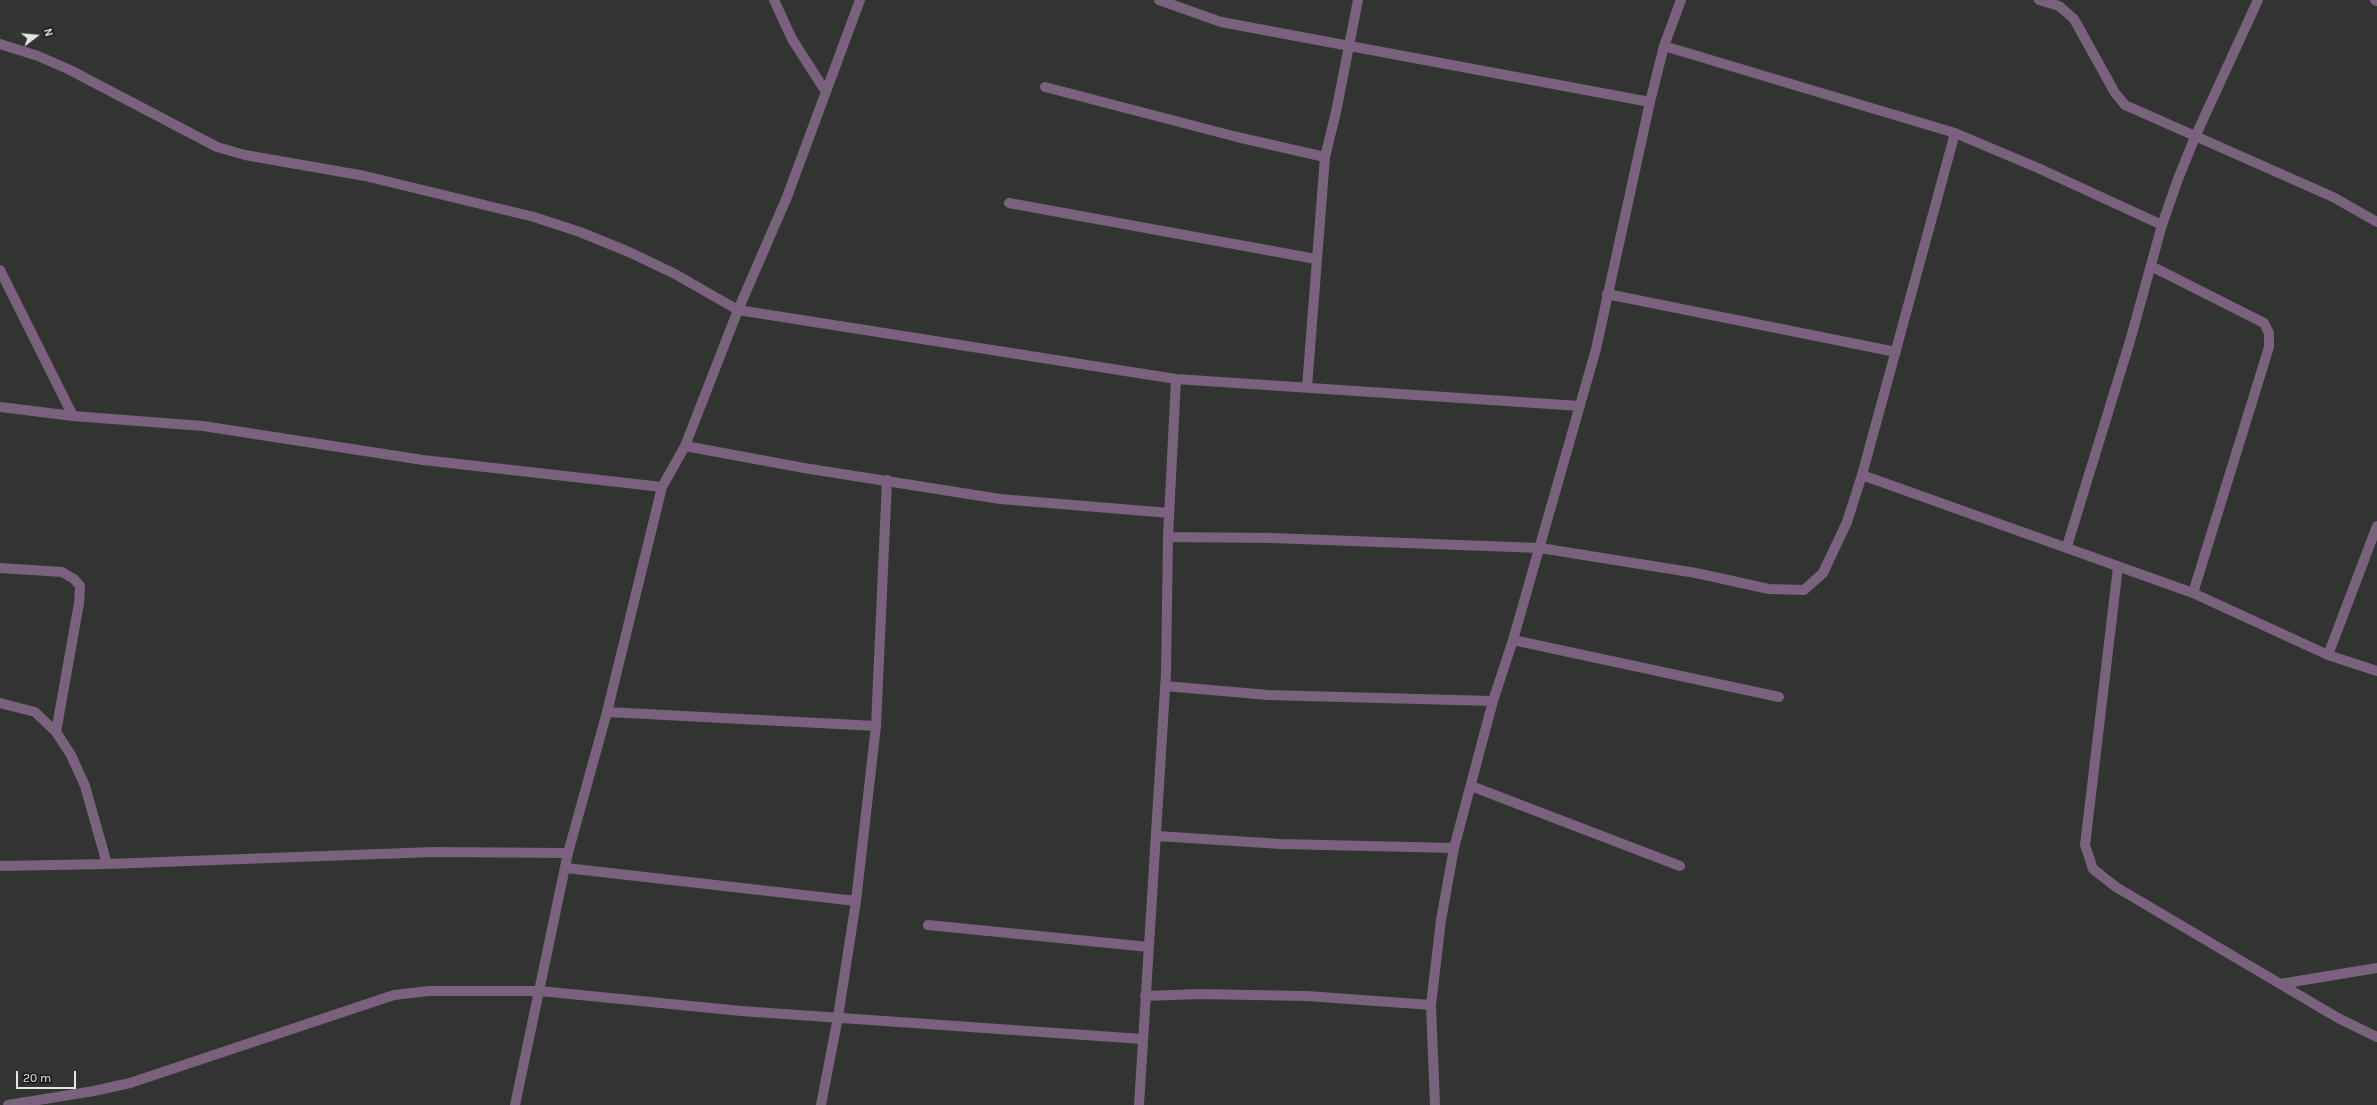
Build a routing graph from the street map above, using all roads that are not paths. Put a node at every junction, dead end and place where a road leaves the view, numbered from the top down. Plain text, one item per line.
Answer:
1 (774, 0) edge
2 (860, 0) edge
3 (1159, 0) edge
4 (1358, 0) edge
5 (1681, 0) edge
6 (2039, 0) edge
7 (2258, 0) edge
8 (0, 44) edge
9 (1350, 45) junction
10 (1664, 46) junction
11 (1045, 87) dead end
12 (826, 92) junction
13 (1650, 102) junction
14 (1954, 133) junction
15 (2195, 136) junction
16 (1325, 157) junction
17 (1009, 203) dead end
18 (2377, 222) edge
19 (2162, 225) junction
20 (1316, 259) junction
21 (2152, 266) junction
22 (0, 270) edge
23 (1607, 294) junction
24 (738, 310) junction
25 (1896, 352) junction
26 (1176, 379) junction
27 (1307, 387) junction
28 (1580, 406) junction
29 (0, 407) edge
30 (73, 416) junction
31 (685, 446) junction
32 (1862, 475) junction
33 (887, 480) junction
34 (662, 487) junction
35 (1169, 513) junction
36 (2377, 526) edge
37 (1168, 537) junction
38 (2067, 546) junction
39 (1540, 548) junction
40 (2118, 567) junction
41 (0, 568) edge
42 (2193, 593) junction
43 (1513, 640) junction
44 (2328, 655) junction
45 (2377, 670) edge
46 (1165, 686) junction
47 (1779, 697) dead end
48 (1493, 701) junction
49 (0, 702) edge
50 (608, 712) junction
51 (876, 726) junction
52 (56, 732) junction
53 (1471, 786) junction
54 (1157, 836) junction
55 (1454, 848) junction
56 (568, 852) junction
57 (107, 864) junction
58 (0, 866) edge
59 (1680, 866) dead end
60 (566, 868) junction
61 (856, 901) junction
62 (928, 925) dead end
63 (1149, 947) junction
64 (2377, 968) edge
65 (2280, 984) junction
66 (540, 991) junction
67 (1145, 996) junction
68 (1431, 1005) junction
69 (838, 1017) junction
70 (2377, 1037) edge
71 (1142, 1039) junction
72 (8, 1105) edge
73 (515, 1105) edge
74 (821, 1105) edge
75 (1139, 1105) edge
76 (1434, 1105) edge

1 - 12 street
2 - 12 street
3 - 9 street
4 - 9 street
5 - 10 street
6 - 15 street
7 - 15 street
8 - 24 street
9 - 13 street
9 - 16 street
10 - 13 street
10 - 14 street
11 - 16 street
12 - 24 street
13 - 23 street
14 - 19 street
14 - 25 street
15 - 18 street
15 - 19 street
16 - 20 street
17 - 20 street
19 - 21 street
20 - 27 street
21 - 38 street
21 - 42 street
22 - 30 street
23 - 25 street
23 - 28 street
24 - 26 street
24 - 31 street
25 - 32 street
26 - 27 street
26 - 35 street
27 - 28 street
28 - 39 street
29 - 30 street
30 - 34 street
31 - 33 street
31 - 34 street
32 - 38 street
32 - 39 street
33 - 35 street
33 - 51 street
34 - 50 street
35 - 37 street
36 - 44 street
37 - 39 street
37 - 46 street
38 - 40 street
39 - 43 street
40 - 42 street
40 - 65 street
41 - 52 street
42 - 44 street
43 - 47 street
43 - 48 street
44 - 45 street
46 - 48 street
46 - 54 street
48 - 53 street
49 - 52 street
50 - 51 street
50 - 56 street
51 - 61 street
52 - 57 street
53 - 55 street
53 - 59 street
54 - 55 street
54 - 63 street
55 - 68 street
56 - 57 street
56 - 60 street
57 - 58 street
60 - 61 street
60 - 66 street
61 - 69 street
62 - 63 street
63 - 67 street
64 - 65 street
65 - 70 street
66 - 69 street
66 - 72 street
66 - 73 street
67 - 68 street
67 - 71 street
68 - 76 street
69 - 71 street
69 - 74 street
71 - 75 street

